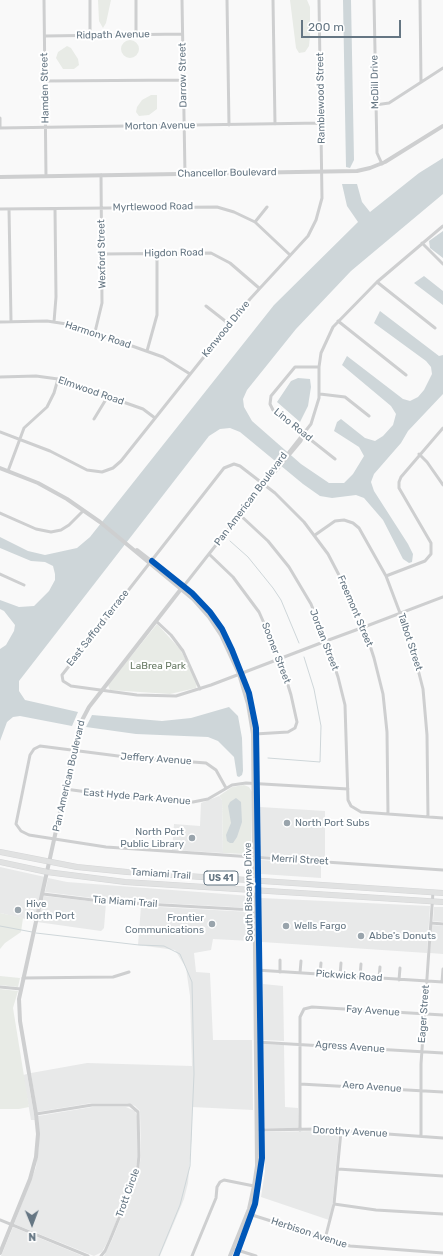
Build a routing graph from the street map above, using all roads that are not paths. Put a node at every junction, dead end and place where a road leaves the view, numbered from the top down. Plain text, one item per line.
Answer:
1 (44, 0) edge
2 (90, 0) edge
3 (136, 0) edge
4 (182, 0) edge
5 (227, 0) edge
6 (273, 0) edge
7 (319, 0) edge
8 (374, 0) edge
9 (420, 0) edge
10 (136, 34) junction
11 (182, 34) junction
12 (90, 35) junction
13 (45, 36) junction
14 (443, 68) edge
15 (183, 80) junction
16 (45, 82) junction
17 (421, 82) junction
18 (375, 104) junction
19 (0, 118) edge
20 (321, 123) junction
21 (275, 124) junction
22 (183, 125) junction
23 (229, 125) junction
24 (443, 126) edge
25 (46, 127) junction
26 (0, 128) edge
27 (382, 164) junction
28 (322, 172) junction
29 (185, 174) junction
30 (101, 175) junction
31 (46, 176) junction
32 (0, 177) edge
33 (267, 207) dead end
34 (101, 208) junction
35 (0, 209) edge
36 (9, 209) junction
37 (55, 209) junction
38 (255, 222) junction
39 (443, 226) edge
40 (422, 243) junction
41 (102, 254) junction
42 (157, 254) junction
43 (290, 255) junction
44 (443, 264) edge
45 (377, 282) junction
46 (259, 288) junction
47 (206, 306) dead end
48 (11, 321) junction
49 (338, 321) junction
50 (0, 322) edge
51 (54, 322) junction
52 (228, 324) junction
53 (435, 328) dead end
54 (95, 332) junction
55 (147, 351) junction
56 (319, 367) junction
57 (190, 374) junction
58 (406, 375) dead end
59 (0, 377) edge
60 (58, 379) junction
61 (320, 394) junction
62 (108, 396) junction
63 (369, 416) dead end
64 (155, 418) junction
65 (94, 419) dead end
66 (443, 428) edge
67 (0, 432) edge
68 (304, 434) junction
69 (20, 439) junction
70 (420, 454) junction
71 (335, 459) dead end
72 (280, 465) junction
73 (0, 468) edge
74 (8, 471) junction
75 (102, 472) junction
76 (103, 478) dead end
77 (264, 484) junction
78 (443, 486) edge
79 (83, 511) junction
80 (0, 513) edge
81 (240, 515) junction
82 (315, 535) junction
83 (209, 554) junction
84 (150, 562) junction
85 (0, 574) edge
86 (386, 576) junction
87 (24, 585) dead end
88 (183, 587) junction
89 (443, 597) edge
90 (400, 613) junction
91 (156, 621) junction
92 (364, 627) junction
93 (326, 641) junction
94 (280, 658) junction
95 (240, 674) junction
96 (200, 689) junction
97 (101, 691) junction
98 (255, 734) junction
99 (73, 750) junction
100 (256, 783) junction
101 (226, 788) junction
102 (348, 789) junction
103 (65, 790) junction
104 (388, 814) junction
105 (428, 817) junction
106 (443, 818) edge
107 (53, 840) junction
108 (0, 852) edge
109 (256, 858) junction
110 (0, 862) edge
111 (49, 862) junction
112 (443, 870) edge
113 (47, 872) junction
114 (256, 881) junction
115 (256, 891) junction
116 (433, 892) junction
117 (443, 893) edge
118 (43, 894) junction
119 (432, 902) junction
120 (443, 902) edge
121 (254, 910) junction
122 (431, 923) junction
123 (443, 924) edge
124 (280, 960) dead end
125 (301, 961) dead end
126 (321, 963) dead end
127 (341, 963) dead end
128 (361, 964) dead end
129 (380, 966) dead end
130 (400, 968) dead end
131 (443, 969) edge
132 (258, 970) junction
133 (129, 972) dead end
134 (280, 972) junction
135 (300, 973) junction
136 (320, 974) junction
137 (340, 976) junction
138 (360, 977) junction
139 (23, 978) junction
140 (379, 978) junction
141 (399, 980) junction
142 (427, 981) junction
143 (442, 982) edge
144 (0, 987) edge
145 (21, 989) junction
146 (425, 1014) junction
147 (443, 1015) edge
148 (258, 1042) junction
149 (300, 1044) junction
150 (422, 1052) junction
151 (443, 1053) edge
152 (300, 1084) junction
153 (420, 1090) junction
154 (443, 1092) edge
155 (36, 1114) junction
156 (256, 1130) junction
157 (262, 1130) junction
158 (300, 1130) junction
159 (341, 1131) junction
160 (421, 1136) junction
161 (443, 1138) edge
162 (338, 1169) junction
163 (443, 1176) edge
164 (254, 1186) junction
165 (334, 1204) junction
166 (250, 1214) junction
167 (443, 1214) edge
168 (0, 1220) edge
169 (12, 1225) junction
170 (325, 1239) junction
171 (236, 1249) junction
172 (401, 1250) junction
173 (443, 1252) edge
174 (0, 1253) edge
175 (88, 1256) edge
176 (100, 1256) edge
177 (192, 1256) edge
178 (230, 1256) edge
179 (236, 1256) edge
180 (256, 1256) edge
181 (401, 1256) edge

1 - 13 street, Hamden Street
2 - 12 street
3 - 10 street
4 - 11 street, Darrow Street
5 - 23 street
6 - 21 street
7 - 20 street, Ramblewood Street
8 - 18 street, McDill Drive
9 - 17 street
10 - 11 street, Ridpath Avenue
10 - 12 street, Ridpath Avenue
11 - 15 street, Darrow Street
12 - 13 street, Ridpath Avenue
13 - 16 street, Hamden Street
14 - 17 street
15 - 16 street
15 - 22 street, Darrow Street
16 - 25 street, Hamden Street
17 - 18 street
18 - 27 street, McDill Drive
19 - 26 street
20 - 21 street, Morton Avenue
20 - 28 street, Ramblewood Street
21 - 23 street, Morton Avenue
22 - 23 street, Morton Avenue
22 - 25 street, Morton Avenue
22 - 29 street, Darrow Street
24 - 27 street, Chancellor Boulevard
25 - 26 street, Morton Avenue
25 - 31 street, Hamden Street
27 - 28 street, Chancellor Boulevard
28 - 29 street, Chancellor Boulevard
28 - 43 street, Kenwood Drive
29 - 30 street, Chancellor Boulevard
30 - 31 street, Chancellor Boulevard
30 - 34 street, Wexford Street
31 - 32 street, Chancellor Boulevard
33 - 38 street
34 - 37 street, Myrtlewood Road
34 - 38 street, Myrtlewood Road
34 - 41 street, Wexford Street
35 - 36 street, Myrtlewood Road
36 - 37 street, Myrtlewood Road
36 - 48 street
37 - 51 street
38 - 43 street, Myrtlewood Road
39 - 40 street, Pan American Boulevard
40 - 44 street
40 - 45 street, Pan American Boulevard
41 - 42 street, Higdon Road
41 - 54 street, Wexford Street
42 - 46 street, Higdon Road
42 - 55 street
43 - 46 street, Kenwood Drive
45 - 49 street, Pan American Boulevard
45 - 53 street
46 - 52 street, Kenwood Drive
47 - 52 street
48 - 50 street, Harmony Road
48 - 51 street, Harmony Road
49 - 56 street, Pan American Boulevard
49 - 58 street
51 - 54 street, Harmony Road
52 - 57 street, Kenwood Drive
54 - 55 street, Harmony Road
55 - 57 street, Harmony Road
56 - 61 street, Pan American Boulevard
56 - 68 street, Lino Road
57 - 64 street, Kenwood Drive
59 - 60 street, Elmwood Road
60 - 62 street, Elmwood Road
60 - 69 street
61 - 63 street
61 - 68 street, Pan American Boulevard
62 - 64 street, Elmwood Road
62 - 65 street
64 - 75 street, Kenwood Drive
66 - 70 street
67 - 69 street
68 - 71 street, Lino Road
68 - 72 street
68 - 72 street, Pan American Boulevard
69 - 74 street
69 - 75 street
70 - 78 street
70 - 86 street
72 - 77 street, Pan American Boulevard
73 - 74 street, South Biscayne Drive
74 - 79 street, South Biscayne Drive
75 - 76 street
77 - 81 street, Pan American Boulevard
77 - 82 street, Freemont Street
77 - 84 street, Freemont Street
79 - 80 street
79 - 84 street, South Biscayne Drive
81 - 83 street, Pan American Boulevard
81 - 93 street, Jordan Street
82 - 86 street, Talbot Street
82 - 92 street, Freemont Street
83 - 88 street, Pan American Boulevard
83 - 94 street, Sooner Street
84 - 88 street, South Biscayne Drive
84 - 97 street, East Safford Terrace
85 - 87 street
86 - 90 street, Talbot Street
88 - 91 street, Pan American Boulevard
88 - 95 street, South Biscayne Drive
89 - 90 street
90 - 92 street
90 - 105 street, Talbot Street
91 - 96 street
91 - 97 street, Pan American Boulevard
92 - 93 street
92 - 104 street, Freemont Street
93 - 94 street
93 - 102 street, Jordan Street
94 - 95 street
94 - 98 street, Sooner Street
95 - 96 street
95 - 98 street, South Biscayne Drive
96 - 97 street
97 - 99 street, Pan American Boulevard
98 - 100 street, South Biscayne Drive
99 - 101 street, Jeffery Avenue
99 - 103 street, Pan American Boulevard
99 - 107 street, Merril Street
100 - 101 street, East Hyde Park Avenue
100 - 102 street, East Hyde Park Avenue
100 - 109 street, South Biscayne Drive
101 - 103 street, East Hyde Park Avenue
102 - 104 street, Jordan Street
103 - 107 street, Pan American Boulevard
104 - 105 street
105 - 106 street
107 - 109 street, Merril Street
107 - 111 street, Pan American Boulevard
108 - 111 main road, Tamiami Trail / US 41
109 - 112 street, Merril Street
109 - 114 street, South Biscayne Drive
110 - 113 main road, Tamiami Trail / US 41
111 - 113 street, Pan American Boulevard
111 - 114 main road, Tamiami Trail / US 41
113 - 115 main road, Tamiami Trail / US 41
113 - 118 street, Pan American Boulevard
114 - 115 street, South Biscayne Drive
114 - 116 main road, Tamiami Trail / US 41
115 - 119 main road, Tamiami Trail / US 41
115 - 121 street, South Biscayne Drive
115 - 132 street, South Biscayne Drive
116 - 117 main road, Tamiami Trail / US 41
116 - 119 street, Eager Street
118 - 121 street, Tia Miami Trail
118 - 139 street, Pan American Boulevard
119 - 120 main road, Tamiami Trail / US 41
119 - 122 street, Eager Street
121 - 132 street, South Biscayne Drive
122 - 123 street
122 - 142 street, Eager Street
124 - 134 street
125 - 135 street
126 - 136 street
127 - 137 street
128 - 138 street
129 - 140 street
130 - 141 street
131 - 143 street
132 - 134 street, Pickwick Road
132 - 148 street, South Biscayne Drive
133 - 139 street
134 - 135 street, Pickwick Road
135 - 136 street, Pickwick Road
136 - 137 street, Pickwick Road
137 - 138 street, Pickwick Road
138 - 140 street, Pickwick Road
139 - 145 street, Pan American Boulevard
140 - 141 street, Pickwick Road
141 - 142 street, Pickwick Road
142 - 143 street, Pickwick Road
142 - 146 street, Eager Street
144 - 145 street
145 - 155 street, Pan American Boulevard
146 - 147 street, Fay Avenue
146 - 149 street, Fay Avenue
146 - 150 street, Eager Street
148 - 149 street, Agress Avenue
148 - 156 street, South Biscayne Drive
148 - 157 street, South Biscayne Drive
149 - 150 street, Agress Avenue
149 - 152 street
150 - 151 street, Agress Avenue
150 - 153 street, Eager Street
152 - 153 street, Aero Avenue
152 - 158 street
153 - 154 street, Aero Avenue
153 - 160 street, Eager Street
155 - 169 street, Pan American Boulevard
155 - 176 street, Trott Circle
156 - 157 street, Dorothy Avenue
156 - 164 street, South Biscayne Drive
157 - 158 street, Dorothy Avenue
157 - 166 street, South Biscayne Drive
158 - 159 street, Dorothy Avenue
159 - 160 street, Dorothy Avenue
159 - 162 street
160 - 161 street, Dorothy Avenue
162 - 163 street
162 - 165 street
164 - 166 street, South Biscayne Drive
164 - 177 street
165 - 167 street
165 - 170 street
166 - 170 street, Herbison Avenue
166 - 171 street, South Biscayne Drive
168 - 169 street
169 - 174 street, Pan American Boulevard
169 - 175 street
170 - 172 street, Herbison Avenue
171 - 178 street, South Biscayne Drive
171 - 179 street, South Biscayne Drive
171 - 180 street
172 - 173 street, Herbison Avenue
172 - 181 street

